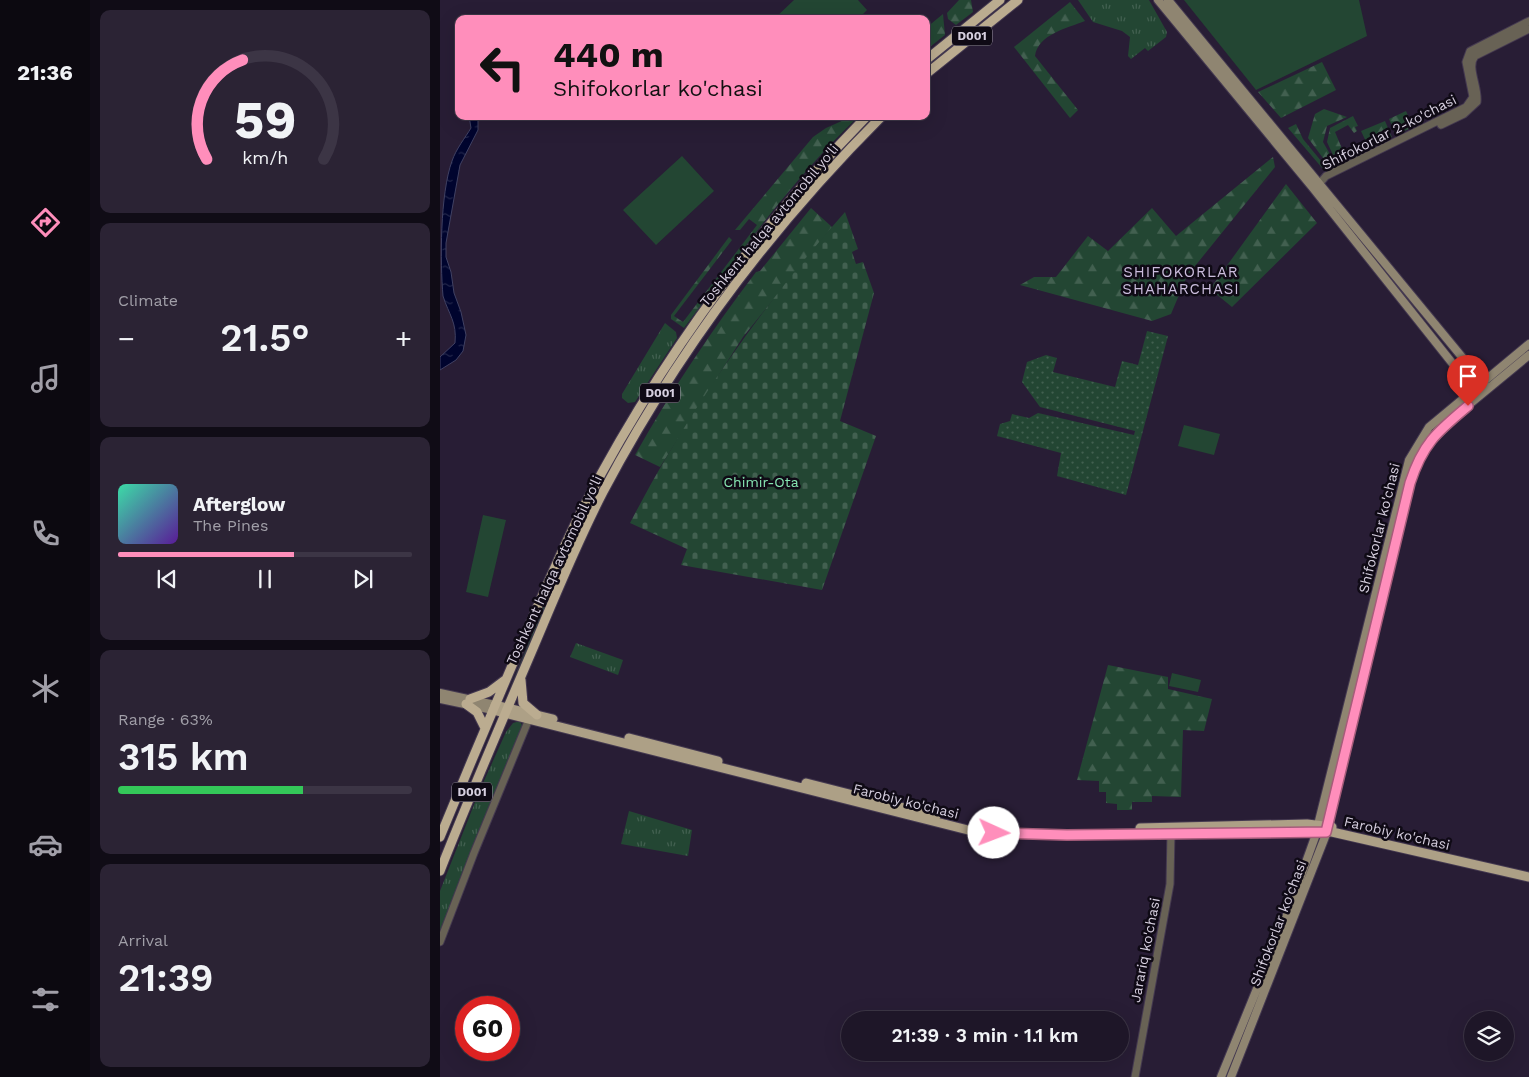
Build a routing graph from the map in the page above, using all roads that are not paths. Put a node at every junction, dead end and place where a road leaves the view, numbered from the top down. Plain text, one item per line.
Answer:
1 (1000, 0) edge
2 (1018, 0) edge
3 (1158, 0) edge
4 (1168, 0) edge
5 (1529, 22) edge
6 (1529, 29) edge
7 (930, 56) edge
8 (930, 58) edge
9 (939, 63) junction
10 (930, 71) edge
11 (863, 120) edge
12 (878, 120) edge
13 (1316, 185) junction
14 (694, 322) junction
15 (702, 329) junction
16 (1529, 344) edge
17 (1529, 355) edge
18 (1482, 381) junction
19 (1472, 389) junction
20 (1488, 389) junction
21 (1478, 397) junction
22 (521, 674) junction
23 (507, 678) junction
24 (440, 693) edge
25 (440, 699) edge
26 (468, 702) junction
27 (494, 708) junction
28 (505, 710) junction
29 (533, 717) junction
30 (485, 728) junction
31 (1326, 786) junction
32 (1335, 788) junction
33 (1322, 828) junction
34 (1171, 830) junction
35 (440, 837) edge
36 (440, 871) edge
37 (1529, 872) edge
38 (1529, 877) edge
39 (440, 942) edge
40 (1134, 1077) edge
41 (1221, 1077) edge
42 (1231, 1077) edge

1 - 7 highway, D001
2 - 9 highway, D001
3 - 13 main road
4 - 13 main road
5 - 13 street, Shifokorlar 2-ko'chasi
6 - 13 street, Shifokorlar 2-ko'chasi
8 - 9 highway
9 - 10 highway, D001
11 - 14 highway, Toshkent halqa avtomobil yo'li / D001
12 - 15 highway, Toshkent halqa avtomobil yo'li / D001
13 - 18 main road
13 - 19 main road
14 - 15 highway
14 - 23 highway, Toshkent halqa avtomobil yo'li / D001
15 - 22 highway, Toshkent halqa avtomobil yo'li / D001
16 - 18 main road, Shifokorlar ko'chasi
17 - 20 main road, Shifokorlar ko'chasi
18 - 19 main road, Shifokorlar ko'chasi
18 - 20 main road
19 - 21 main road
19 - 31 main road, Shifokorlar ko'chasi
20 - 21 main road, Shifokorlar ko'chasi
21 - 32 main road, Shifokorlar ko'chasi
22 - 28 highway, Toshkent halqa avtomobil yo'li / D001
22 - 29 highway
23 - 26 highway
23 - 27 highway, Toshkent halqa avtomobil yo'li / D001
24 - 26 main road
25 - 26 main road
26 - 27 main road
26 - 30 highway
27 - 28 main road, Farobiy ko'chasi
27 - 30 highway, Toshkent halqa avtomobil yo'li / D001
28 - 29 main road, Farobiy ko'chasi
28 - 36 highway, Toshkent halqa avtomobil yo'li / D001
29 - 34 main road, Farobiy ko'chasi
29 - 39 street
30 - 35 highway, Toshkent halqa avtomobil yo'li / D001
31 - 32 main road
31 - 33 main road, Shifokorlar ko'chasi
32 - 33 main road, Shifokorlar ko'chasi
33 - 34 main road, Farobiy ko'chasi
33 - 37 main road, Farobiy ko'chasi
33 - 38 main road, Farobiy ko'chasi
33 - 41 main road
33 - 42 main road, Shifokorlar ko'chasi
34 - 40 street, Jarariq ko'chasi

